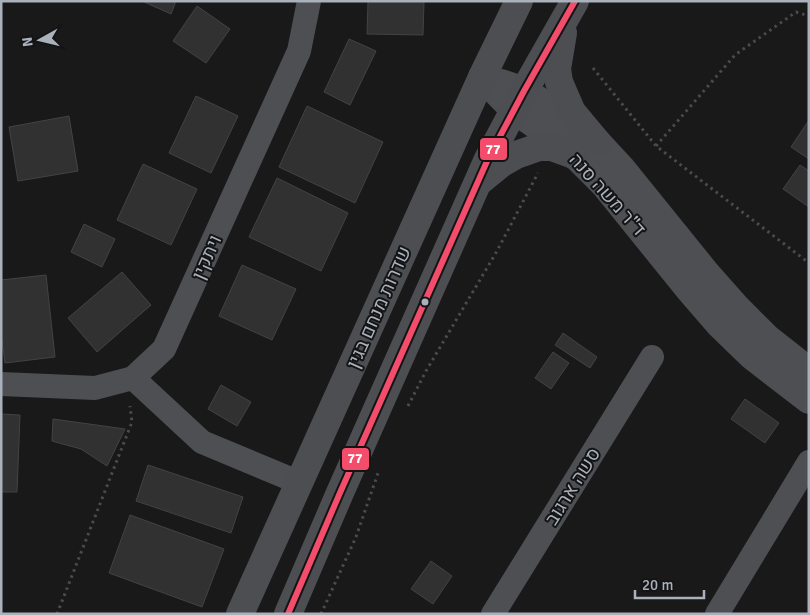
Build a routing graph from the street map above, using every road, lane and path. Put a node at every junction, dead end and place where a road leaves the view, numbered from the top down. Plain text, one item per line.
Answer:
1 (309, 1) edge
2 (519, 1) edge
3 (571, 8) edge
4 (809, 16) edge
5 (593, 68) dead end
6 (482, 77) junction
7 (519, 100) junction
8 (656, 146) junction
9 (586, 148) junction
10 (542, 166) dead end
11 (477, 183) junction
12 (809, 262) edge
13 (652, 357) dead end
14 (130, 379) junction
15 (1, 384) edge
16 (807, 394) edge
17 (408, 406) dead end
18 (809, 462) edge
19 (380, 468) dead end
20 (298, 482) junction
21 (57, 614) edge
22 (240, 614) edge
23 (288, 614) edge
24 (321, 614) edge
25 (493, 614) edge
26 (717, 614) edge

1 - 14 street, ויתקין
2 - 6 main road, שדרות מנחם בגין
3 - 7 main road
3 - 9 main road
4 - 8 path
5 - 8 path
6 - 7 street, ד"ר משה סנה
6 - 20 main road, שדרות מנחם בגין
7 - 9 street, ד"ר משה סנה
7 - 11 main road
8 - 12 path
9 - 11 main road
9 - 16 street, ד"ר משה סנה
10 - 17 path
11 - 23 main road
13 - 25 street, סשה ארגוב
14 - 15 street, ויתקין
14 - 20 street
14 - 21 path
18 - 26 street
19 - 24 path
20 - 22 main road, שדרות מנחם בגין

